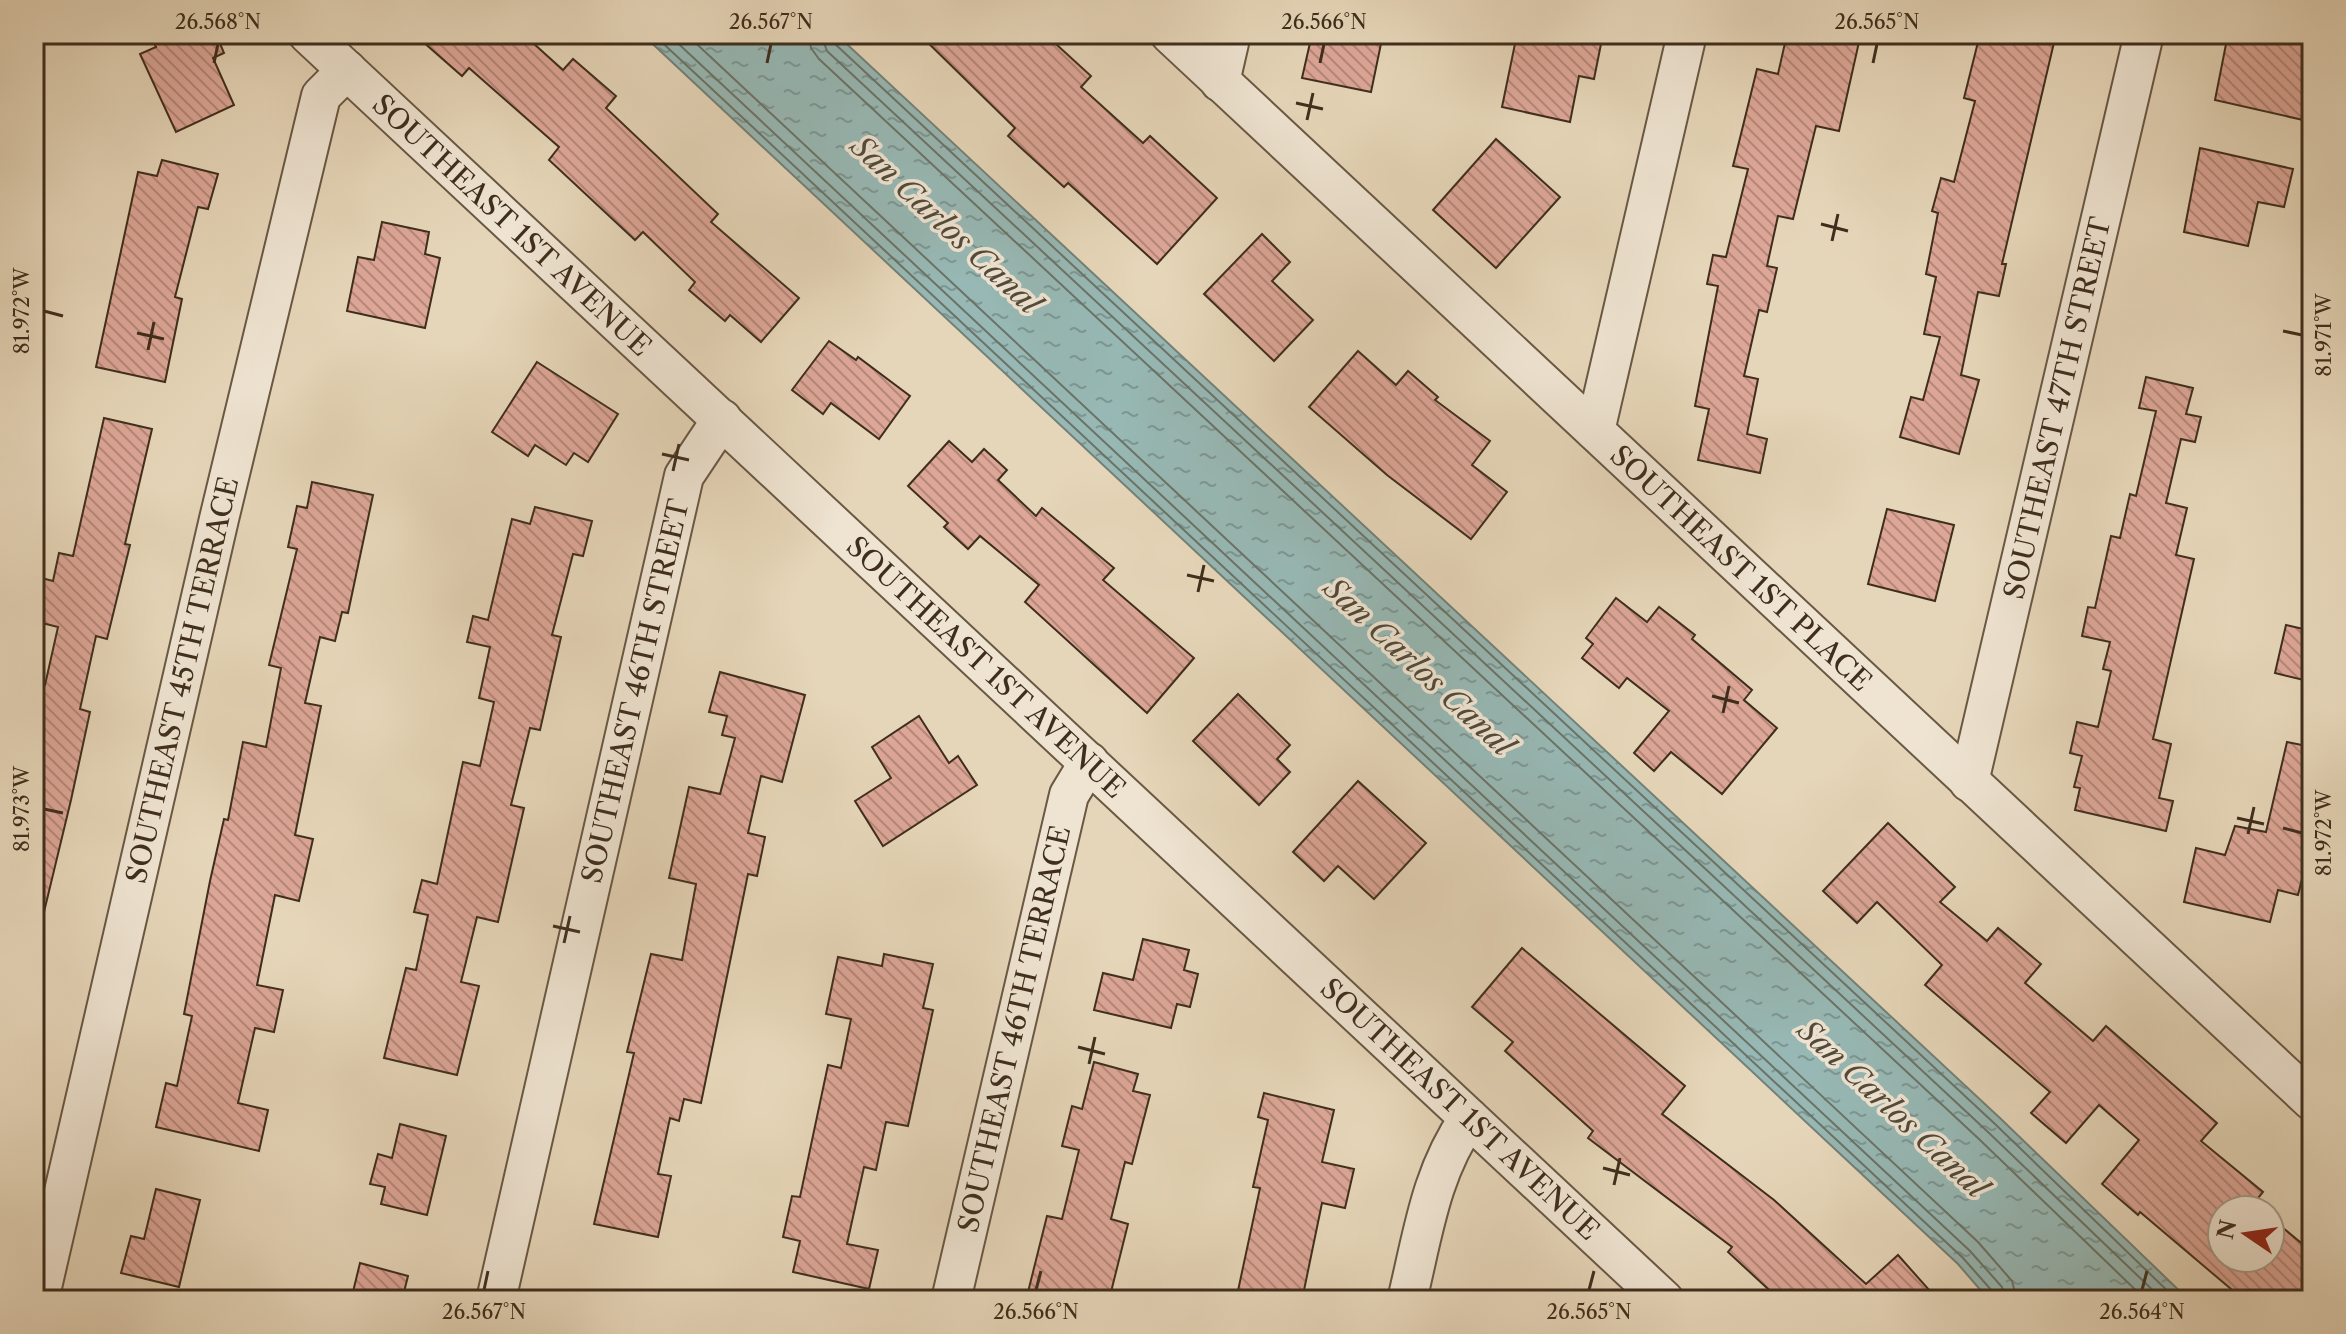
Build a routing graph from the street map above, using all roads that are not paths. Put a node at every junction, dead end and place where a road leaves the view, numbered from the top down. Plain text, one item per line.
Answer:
1 (308, 34) edge
2 (1170, 34) edge
3 (1231, 34) edge
4 (1687, 34) edge
5 (2144, 34) edge
6 (347, 70) junction
7 (1220, 82) junction
8 (722, 419) junction
9 (1595, 431) junction
10 (1089, 762) junction
11 (1969, 782) junction
12 (2312, 1101) edge
13 (1469, 1118) junction
14 (39, 1300) edge
15 (496, 1300) edge
16 (951, 1300) edge
17 (1407, 1300) edge
18 (1664, 1300) edge

1 - 6 street, SOUTHEAST 1ST AVENUE
2 - 7 street, SOUTHEAST 1ST PLACE
3 - 7 street
4 - 9 street
5 - 11 street, SOUTHEAST 47TH STREET
6 - 8 street, SOUTHEAST 1ST AVENUE
6 - 14 street, SOUTHEAST 45TH TERRACE
7 - 9 street, SOUTHEAST 1ST PLACE
8 - 10 street, SOUTHEAST 1ST AVENUE
8 - 15 street, SOUTHEAST 46TH STREET
9 - 11 street, SOUTHEAST 1ST PLACE
10 - 13 street, SOUTHEAST 1ST AVENUE
10 - 16 street, SOUTHEAST 46TH TERRACE
11 - 12 street, SOUTHEAST 1ST PLACE
13 - 17 street
13 - 18 street, SOUTHEAST 1ST AVENUE

